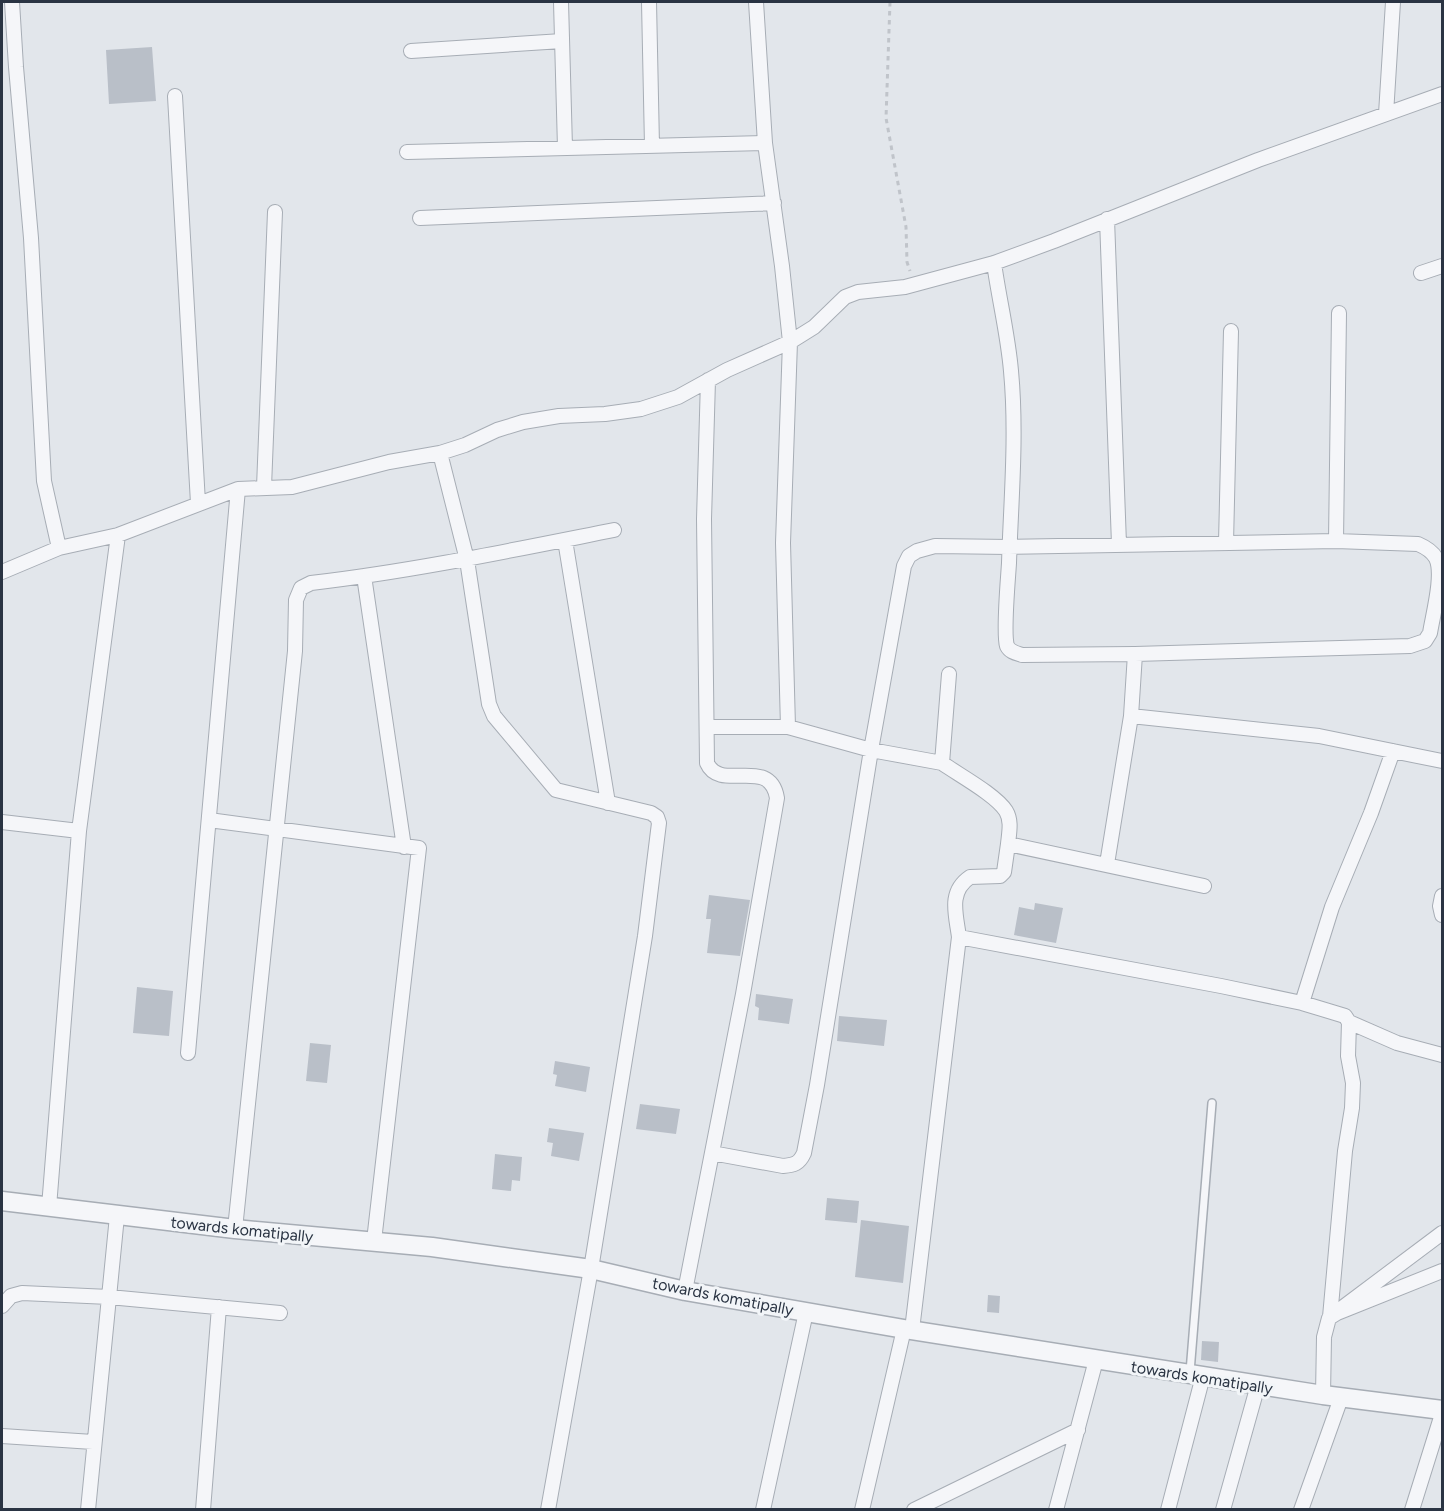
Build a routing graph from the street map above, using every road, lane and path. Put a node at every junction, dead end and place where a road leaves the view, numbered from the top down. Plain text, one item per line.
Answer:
1 (12, 2) edge
2 (561, 2) edge
3 (648, 2) edge
4 (756, 2) edge
5 (890, 2) edge
6 (1393, 2) edge
7 (562, 41) junction
8 (411, 51) dead end
9 (1443, 94) edge
10 (175, 96) dead end
11 (1386, 114) junction
12 (765, 143) junction
13 (652, 146) junction
14 (565, 148) junction
15 (407, 152) dead end
16 (774, 203) junction
17 (275, 212) dead end
18 (420, 218) dead end
19 (1107, 219) junction
20 (994, 263) junction
21 (1443, 266) edge
22 (1421, 273) dead end
23 (914, 285) junction
24 (1338, 313) dead end
25 (1231, 331) dead end
26 (790, 342) junction
27 (708, 380) junction
28 (440, 453) junction
29 (264, 487) junction
30 (238, 489) junction
31 (198, 503) junction
32 (614, 530) dead end
33 (118, 535) junction
34 (566, 540) junction
35 (1336, 541) junction
36 (1226, 543) junction
37 (1119, 544) junction
38 (1009, 547) junction
39 (59, 548) junction
40 (467, 560) junction
41 (2, 572) edge
42 (1441, 572) edge
43 (364, 576) junction
44 (1135, 654) junction
45 (949, 674) dead end
46 (1131, 716) junction
47 (706, 727) junction
48 (788, 728) junction
49 (871, 750) junction
50 (1393, 751) junction
51 (1443, 760) edge
52 (942, 763) junction
53 (608, 803) junction
54 (209, 820) junction
55 (2, 822) edge
56 (276, 828) junction
57 (78, 831) junction
58 (1008, 844) junction
59 (404, 847) junction
60 (1107, 864) junction
61 (1204, 886) dead end
62 (1443, 896) edge
63 (1443, 915) edge
64 (959, 937) junction
65 (1302, 1003) junction
66 (1349, 1022) junction
67 (188, 1053) dead end
68 (1443, 1055) edge
69 (1212, 1103) dead end
70 (712, 1154) junction
71 (2, 1201) edge
72 (49, 1207) junction
73 (117, 1216) junction
74 (235, 1229) junction
75 (1443, 1233) edge
76 (374, 1241) junction
77 (591, 1269) junction
78 (1443, 1271) edge
79 (685, 1291) junction
80 (109, 1296) junction
81 (2, 1306) edge
82 (219, 1307) junction
83 (806, 1312) junction
84 (280, 1313) dead end
85 (908, 1329) junction
86 (1096, 1360) junction
87 (1196, 1375) junction
88 (1258, 1385) junction
89 (1323, 1395) junction
90 (1341, 1398) junction
91 (1443, 1412) edge
92 (1078, 1430) junction
93 (2, 1436) edge
94 (93, 1442) junction
95 (88, 1509) edge
96 (203, 1509) edge
97 (548, 1509) edge
98 (763, 1509) edge
99 (862, 1509) edge
100 (914, 1509) edge
101 (1056, 1509) edge
102 (1168, 1509) edge
103 (1223, 1509) edge
104 (1301, 1509) edge
105 (1412, 1509) edge

1 - 39 street
2 - 7 street
3 - 13 street
4 - 12 street
5 - 23 path
6 - 11 street
7 - 8 street
7 - 14 street
9 - 11 street
10 - 31 street
11 - 19 street
12 - 13 street
12 - 16 street
13 - 14 street
14 - 15 street
16 - 18 street
16 - 26 street
17 - 29 street
19 - 20 street
19 - 37 street
20 - 23 street
20 - 38 street
21 - 22 street
23 - 26 street
24 - 35 street
25 - 36 street
26 - 27 street
26 - 48 street
27 - 28 street
27 - 47 street
28 - 29 street
28 - 40 street
29 - 30 street
30 - 31 street
30 - 54 street
31 - 33 street
32 - 34 street
33 - 39 street
33 - 57 street
34 - 40 street
34 - 53 street
35 - 36 street
35 - 42 street
36 - 37 street
37 - 38 street
38 - 44 street
38 - 49 street
39 - 41 street
40 - 43 street
40 - 53 street
42 - 44 street
43 - 56 street
43 - 59 street
44 - 46 street
45 - 52 street
46 - 50 street
46 - 60 street
47 - 48 street
47 - 70 street
48 - 49 street
49 - 52 street
49 - 70 street
50 - 51 street
50 - 65 street
52 - 58 street
53 - 77 street
54 - 56 street
54 - 67 street
55 - 57 street
56 - 59 street
56 - 74 street
57 - 72 street
58 - 60 street
58 - 64 street
59 - 76 street
60 - 61 street
62 - 63 street
64 - 65 street
64 - 85 street
65 - 66 street
66 - 68 street
66 - 75 street
69 - 87 lane
70 - 79 street
71 - 72 street, towards komatipally
72 - 73 street, towards komatipally
73 - 74 street, towards komatipally
73 - 80 street
74 - 76 street, towards komatipally
76 - 77 street, towards komatipally
77 - 79 street, towards komatipally
77 - 97 street
78 - 89 street
79 - 83 street, towards komatipally
80 - 81 street
80 - 82 street
80 - 94 street
82 - 84 street
82 - 96 street
83 - 85 street, towards komatipally
83 - 98 street
85 - 86 street, towards komatipally
85 - 99 street
86 - 87 street, towards komatipally
86 - 92 street
87 - 88 street, towards komatipally
87 - 102 street
88 - 89 street, towards komatipally
88 - 103 street
89 - 90 street, towards komatipally
90 - 91 street, towards komatipally
90 - 104 street
91 - 105 street
92 - 100 street
92 - 101 street
93 - 94 street
94 - 95 street

